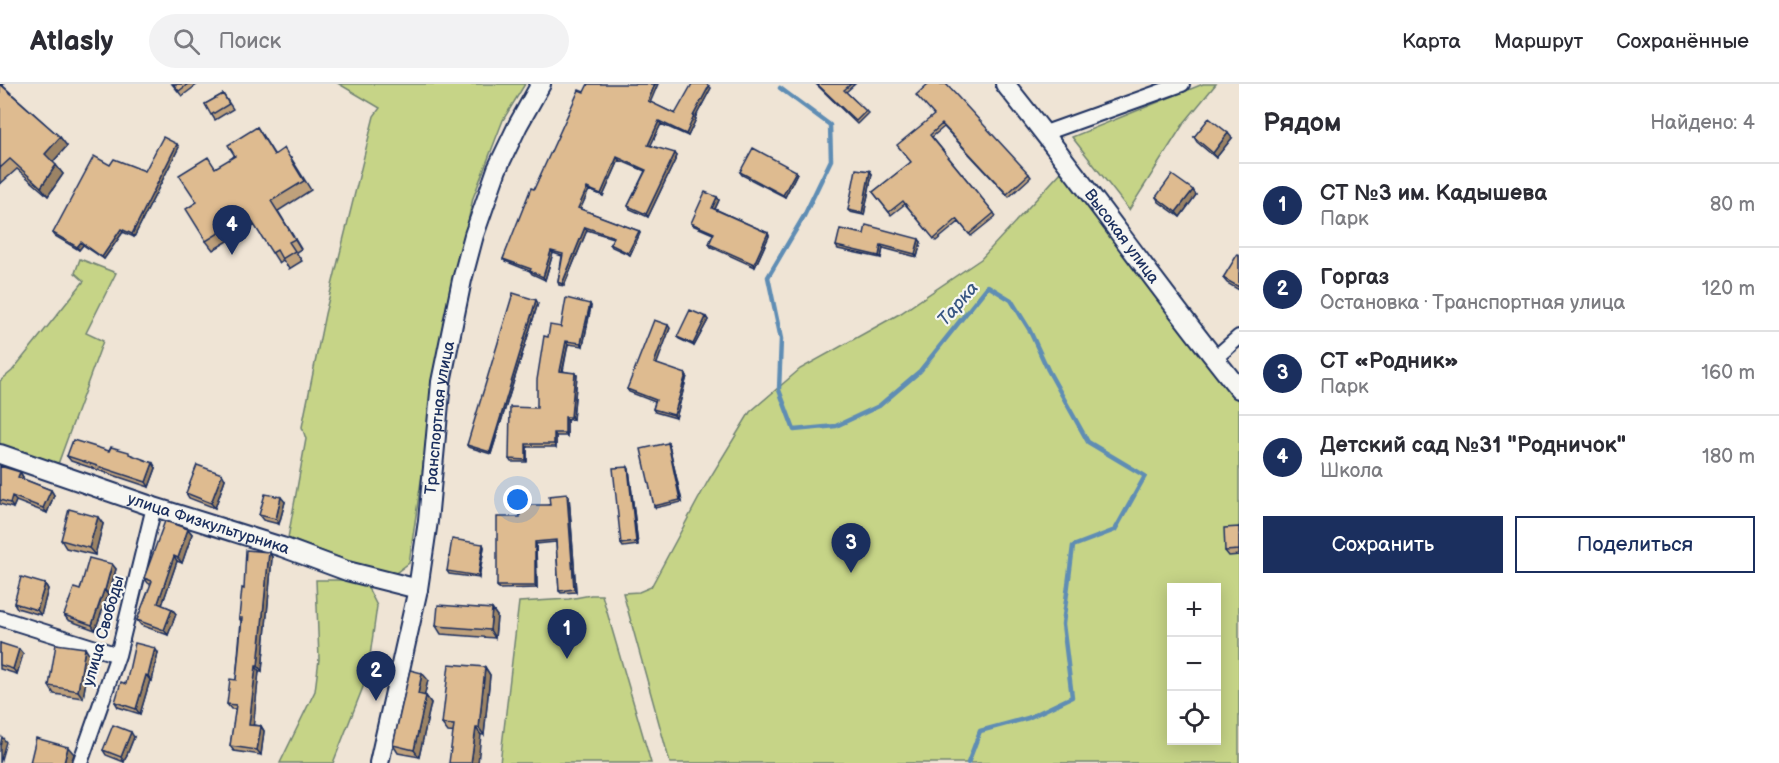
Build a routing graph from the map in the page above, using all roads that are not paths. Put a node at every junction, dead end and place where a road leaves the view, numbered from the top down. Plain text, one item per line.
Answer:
1 (541, 84) edge
2 (1005, 84) edge
3 (1182, 84) edge
4 (1045, 133) junction
5 (1239, 338) edge
6 (1214, 358) junction
7 (1239, 389) edge
8 (0, 454) edge
9 (154, 507) junction
10 (418, 589) junction
11 (0, 618) edge
12 (118, 655) junction
13 (80, 763) edge
14 (379, 763) edge

1 - 10 street, Транспортная улица
2 - 4 street, Высокая улица
3 - 4 street
4 - 6 street, Высокая улица
5 - 6 street
6 - 7 street, Высокая улица
8 - 9 street, улица Физкультурника
9 - 10 street, улица Физкультурника
9 - 12 street, улица Свободы
10 - 14 street, Транспортная улица
11 - 12 street
12 - 13 street, улица Свободы

